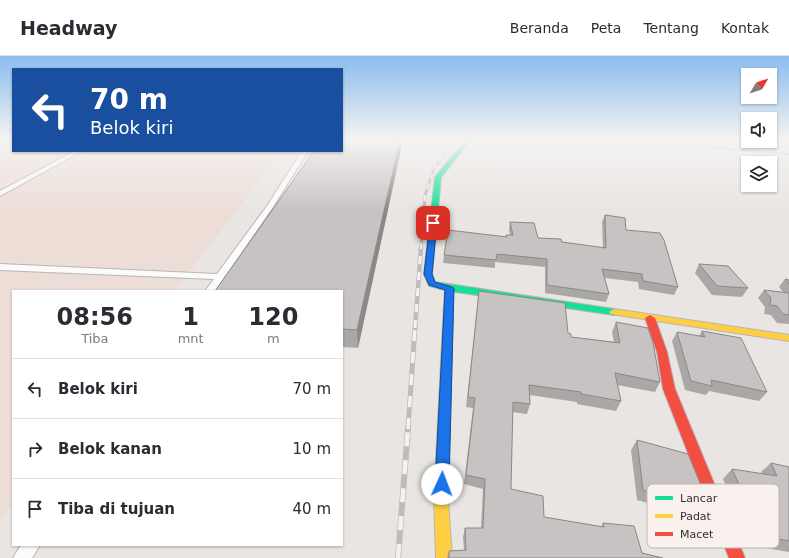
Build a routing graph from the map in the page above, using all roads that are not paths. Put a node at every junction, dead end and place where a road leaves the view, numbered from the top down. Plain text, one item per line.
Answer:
1 (56, 163) edge
2 (297, 163) edge
3 (449, 163) edge
4 (0, 194) edge
5 (0, 267) edge
6 (220, 276) junction
7 (449, 288) junction
8 (211, 290) edge
9 (650, 318) junction
10 (789, 338) edge
11 (707, 484) edge
12 (30, 546) edge
13 (733, 548) edge
14 (22, 558) edge
15 (444, 558) edge
16 (737, 558) edge

1 - 4 lane
2 - 6 lane
3 - 7 street
5 - 6 lane
6 - 8 lane
7 - 9 street
7 - 15 street
9 - 10 street
9 - 11 street
12 - 14 lane
13 - 16 street

